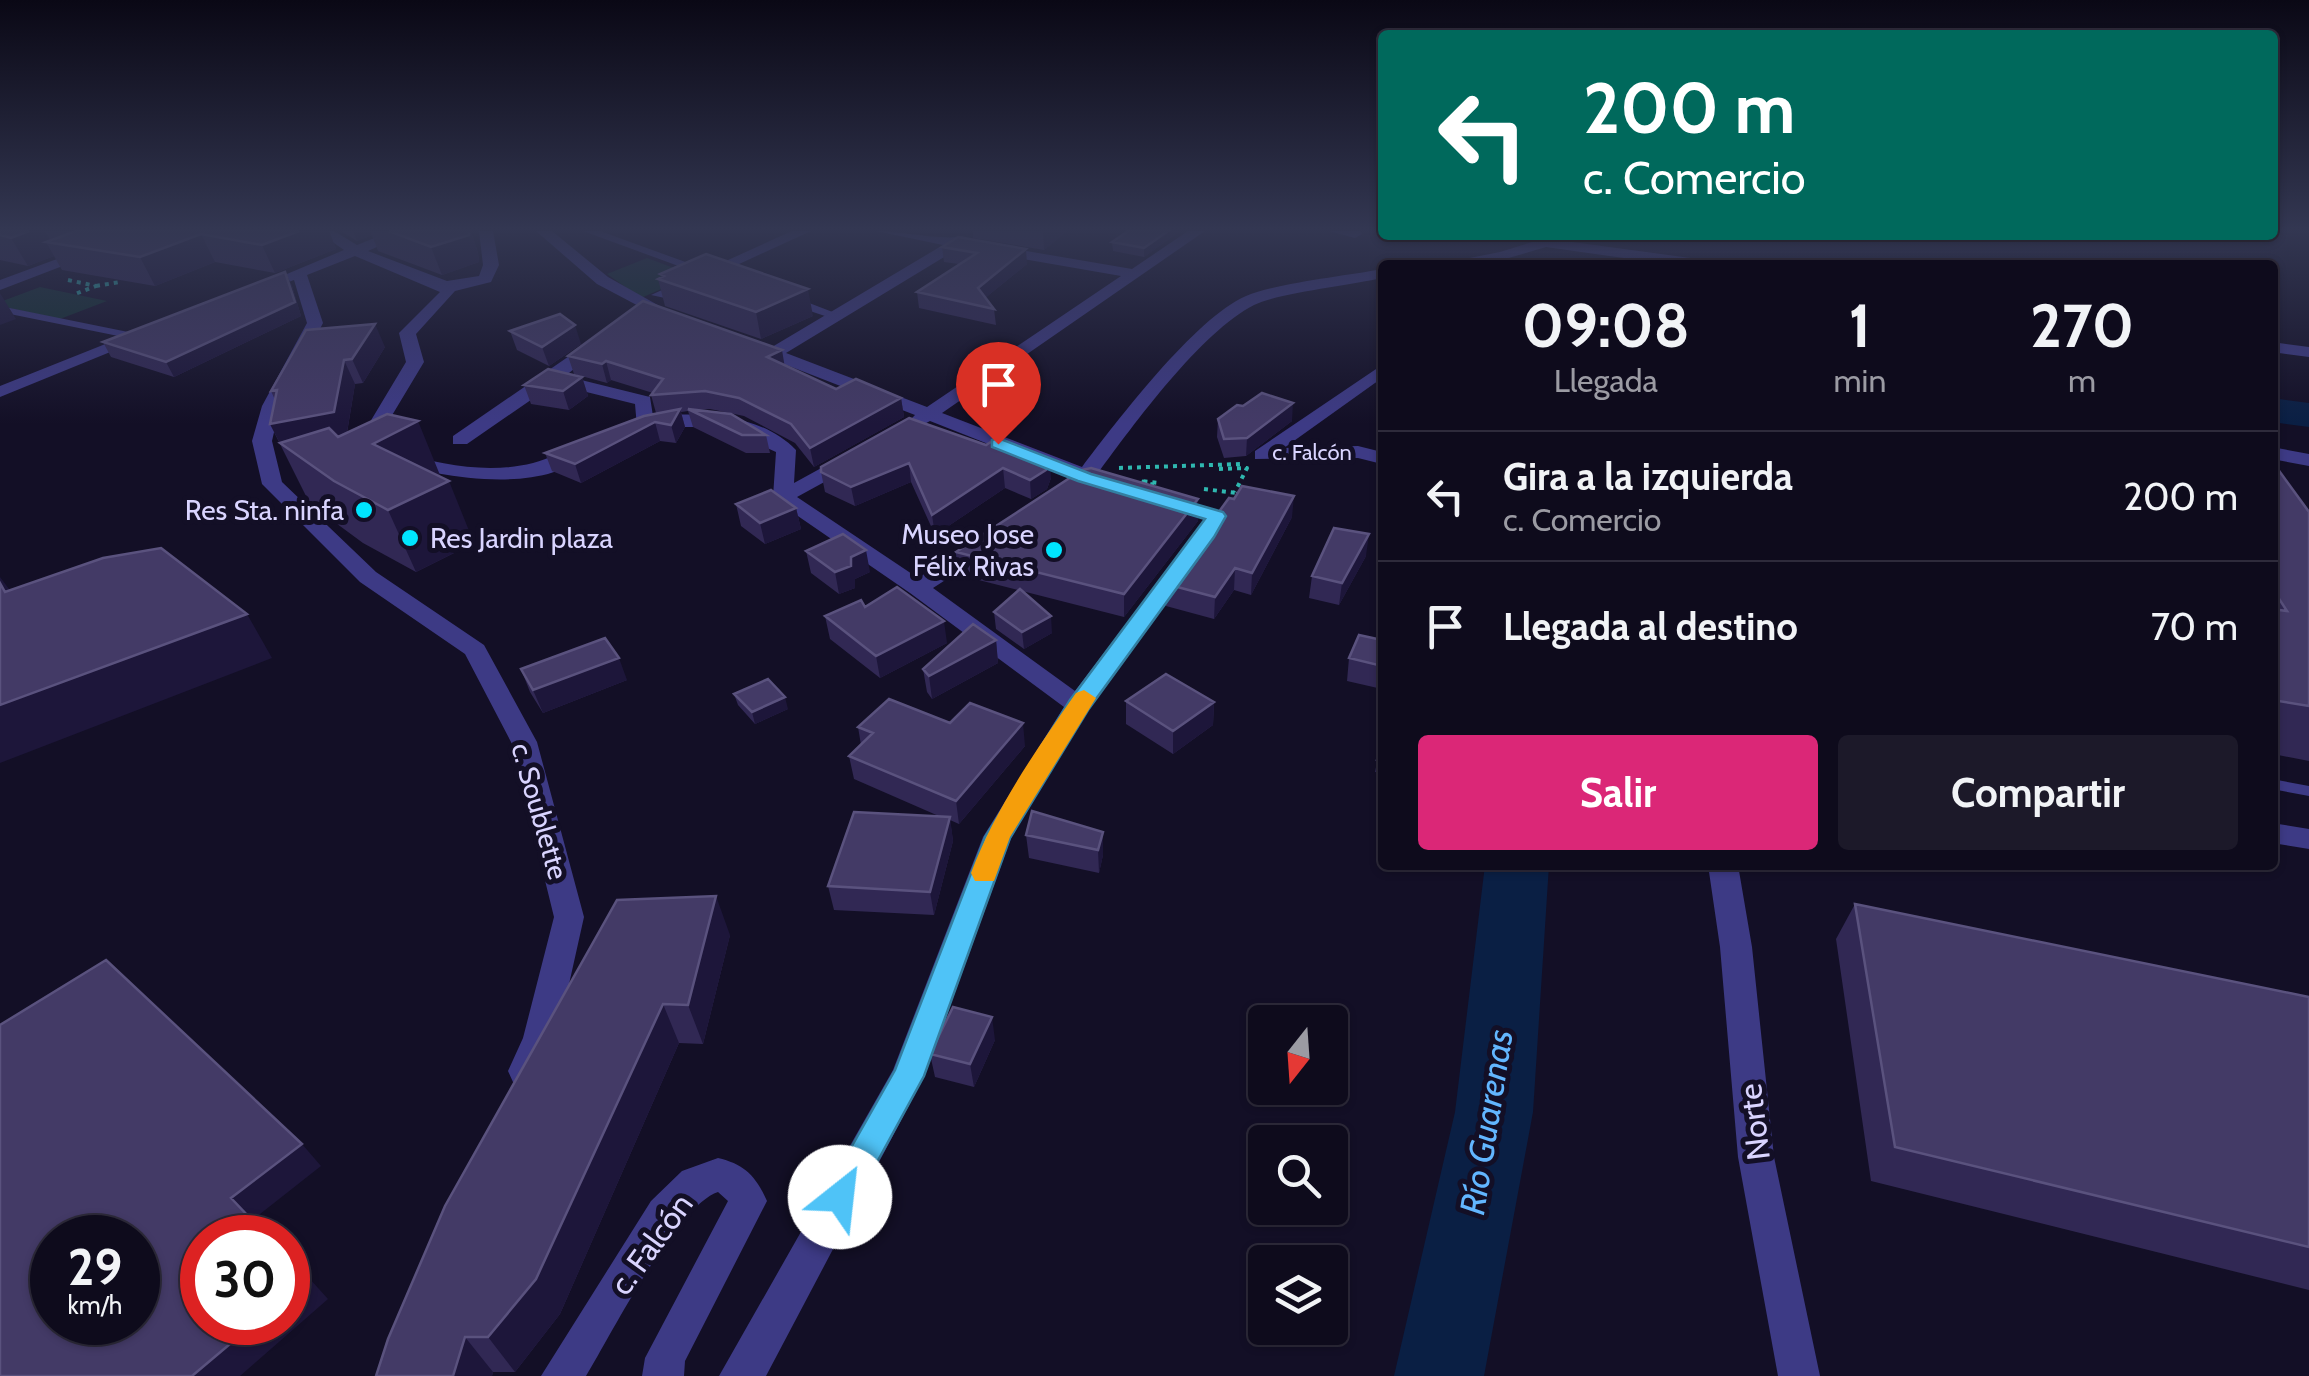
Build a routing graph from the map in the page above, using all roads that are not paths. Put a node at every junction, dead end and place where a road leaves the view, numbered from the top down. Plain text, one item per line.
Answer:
1 (305, 295) edge
2 (447, 295) edge
3 (617, 295) edge
4 (776, 295) edge
5 (872, 295) edge
6 (1104, 295) edge
7 (1275, 295) edge
8 (0, 308) edge
9 (838, 316) junction
10 (688, 323) edge
11 (156, 330) edge
12 (609, 336) edge
13 (138, 338) junction
14 (740, 341) edge
15 (2278, 348) edge
16 (2309, 352) edge
17 (774, 354) junction
18 (1378, 373) edge
19 (551, 378) junction
20 (0, 392) edge
21 (928, 416) junction
22 (896, 434) edge
23 (603, 439) edge
24 (460, 440) dead end
25 (863, 452) edge
26 (2278, 454) edge
27 (1378, 457) edge
28 (2309, 460) edge
29 (1084, 478) junction
30 (783, 498) junction
31 (1051, 500) edge
32 (1001, 533) edge
33 (918, 588) junction
34 (1078, 706) junction
35 (2278, 785) edge
36 (2309, 790) edge
37 (2278, 833) edge
38 (2309, 840) edge
39 (1725, 870) edge
40 (517, 1089) edge
41 (562, 1376) edge
42 (663, 1376) edge
43 (740, 1376) edge
44 (1799, 1376) edge

1 - 40 street, c. Soublette
2 - 23 street
3 - 10 street
4 - 9 street
5 - 9 street
6 - 21 street
7 - 29 street
8 - 13 lane
9 - 17 street
11 - 13 street
12 - 19 street
13 - 20 street
14 - 17 street
15 - 16 street
17 - 21 street
18 - 27 street, c. Falcón
19 - 24 street
19 - 30 street
21 - 22 street
21 - 29 street
25 - 30 street
26 - 28 street
29 - 31 street
29 - 34 street
30 - 33 street
32 - 33 street
33 - 34 street
34 - 43 street
35 - 36 lane
37 - 38 street
39 - 44 street, Norte
41 - 42 street, c. Falcón

